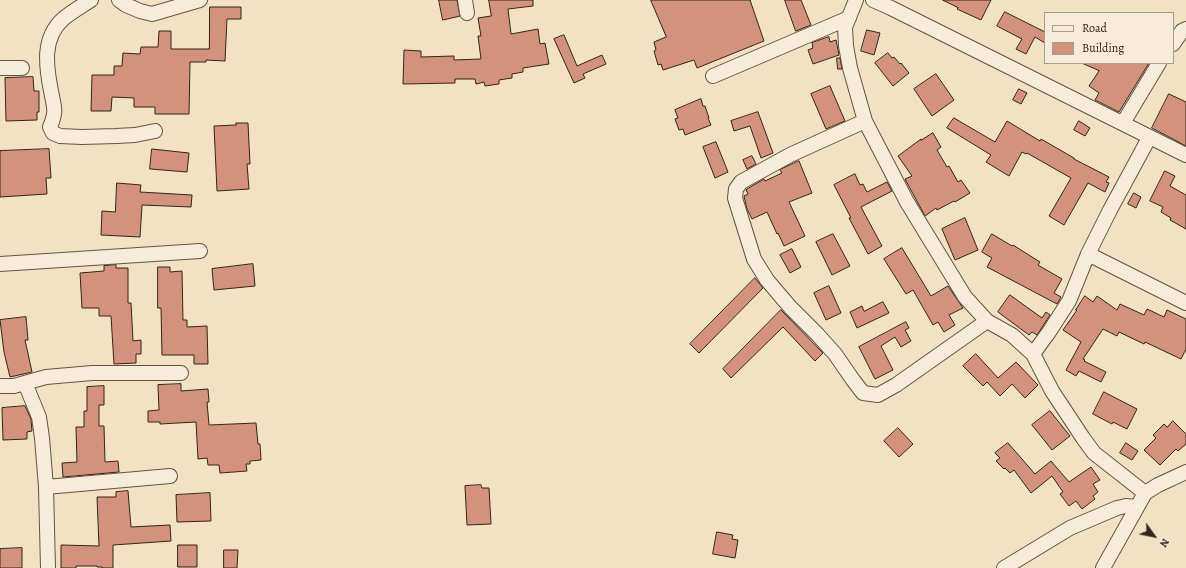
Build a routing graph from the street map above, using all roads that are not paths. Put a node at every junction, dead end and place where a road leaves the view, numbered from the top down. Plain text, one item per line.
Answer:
1 (91, 0) edge
2 (119, 0) edge
3 (200, 0) edge
4 (856, 0) edge
5 (873, 0) edge
6 (892, 4) edge
7 (849, 18) junction
8 (1186, 29) edge
9 (1174, 43) edge
10 (1158, 64) edge
11 (0, 68) edge
12 (22, 68) dead end
13 (713, 76) dead end
14 (865, 121) junction
15 (1123, 123) junction
16 (155, 131) dead end
17 (1149, 138) junction
18 (1186, 155) edge
19 (200, 251) dead end
20 (1088, 254) junction
21 (0, 264) edge
22 (1186, 303) edge
23 (987, 321) junction
24 (1033, 354) junction
25 (181, 373) dead end
26 (25, 383) junction
27 (0, 386) edge
28 (1186, 472) edge
29 (170, 476) dead end
30 (46, 487) junction
31 (1145, 493) junction
32 (1137, 508) junction
33 (1113, 550) junction
34 (48, 568) edge
35 (1004, 568) edge
36 (1103, 568) edge
37 (1115, 568) edge

1 - 16 street
2 - 3 street
4 - 7 street
5 - 6 street
6 - 15 street
7 - 13 street
7 - 14 street
8 - 9 street
10 - 15 street
11 - 12 street
14 - 23 street
14 - 23 street
15 - 17 street
17 - 18 street
17 - 20 street
19 - 21 street
20 - 22 street
20 - 24 street
23 - 24 street
24 - 31 street
25 - 26 street
26 - 27 street
26 - 30 street
28 - 31 street
29 - 30 street
30 - 34 street
31 - 32 street
32 - 33 street
32 - 35 street
33 - 36 street
33 - 37 street

